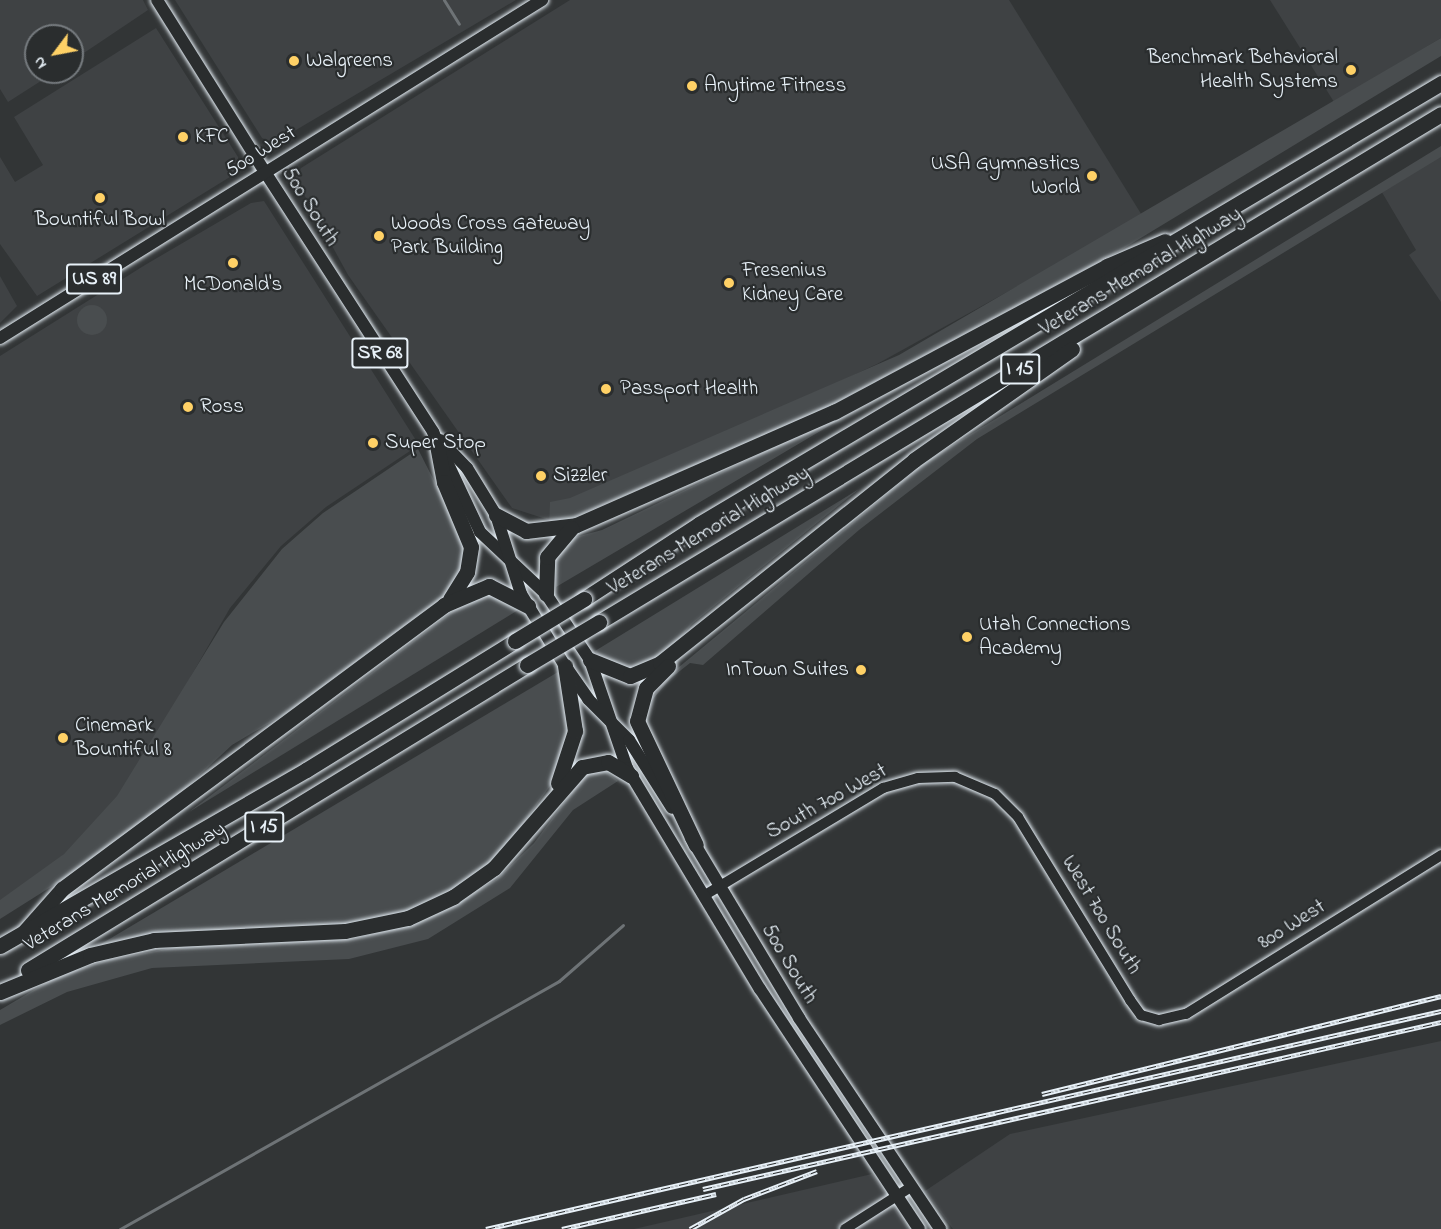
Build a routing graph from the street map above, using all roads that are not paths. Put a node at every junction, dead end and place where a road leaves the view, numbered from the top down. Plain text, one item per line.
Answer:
1 (157, 0) edge
2 (542, 0) edge
3 (1441, 83) edge
4 (1441, 114) edge
5 (265, 172) junction
6 (1223, 216) junction
7 (1170, 280) junction
8 (0, 338) edge
9 (435, 436) junction
10 (496, 515) junction
11 (576, 525) junction
12 (512, 563) junction
13 (546, 594) junction
14 (444, 605) junction
15 (528, 606) junction
16 (706, 627) junction
17 (590, 660) junction
18 (565, 666) junction
19 (608, 717) junction
20 (631, 776) junction
21 (540, 814) junction
22 (1018, 817) joint
23 (696, 845) junction
24 (1441, 855) edge
25 (720, 886) junction
26 (705, 895) junction
27 (24, 933) junction
28 (0, 946) edge
29 (0, 987) edge
30 (0, 992) edge
31 (1160, 1020) joint
32 (835, 1105) junction
33 (870, 1128) junction
34 (911, 1187) junction
35 (896, 1196) junction
36 (845, 1229) edge
37 (919, 1229) edge
38 (940, 1229) edge

1 - 5 main road, 500 South / SR 68
2 - 5 main road, 500 West / US 89
3 - 6 highway, Veterans Memorial Highway / I 15
4 - 7 highway, Veterans Memorial Highway / I 15
5 - 8 main road, 500 West / US 89
5 - 9 main road, 500 South / SR 68
6 - 11 highway
6 - 27 highway, Veterans Memorial Highway / I 15, bridge
7 - 16 highway
7 - 29 highway, Veterans Memorial Highway / I 15, bridge
9 - 10 main road, 500 South / SR 68
9 - 12 main road, 500 South / SR 68
9 - 14 highway
10 - 11 highway
10 - 12 main road, 500 South / SR 68
11 - 13 highway
12 - 13 main road, 500 South / SR 68
12 - 15 main road, 500 South / SR 68
13 - 17 main road, 500 South / SR 68
14 - 15 highway
14 - 27 highway
15 - 18 main road, 500 South / SR 68
16 - 17 highway
16 - 23 highway
17 - 19 main road, 500 South / SR 68
18 - 19 main road, 500 South / SR 68
18 - 21 highway
19 - 20 main road, 500 South / SR 68
19 - 23 main road, 500 South / SR 68
20 - 21 highway
20 - 26 main road, 500 South / SR 68
21 - 30 highway
22 - 25 street, South 700 West
22 - 31 street, West 700 South
23 - 25 main road, 500 South / SR 68
24 - 31 street, 800 West
25 - 26 street, South 700 West
25 - 33 main road, 500 South / SR 68
26 - 32 main road, 500 South / SR 68
27 - 28 highway, Veterans Memorial Highway / I 15
32 - 33 main road
32 - 35 main road, 500 South / SR 68
33 - 34 main road, 500 South / SR 68
34 - 35 street
34 - 38 main road, 500 South / SR 68
35 - 36 street
35 - 37 main road, 500 South / SR 68

